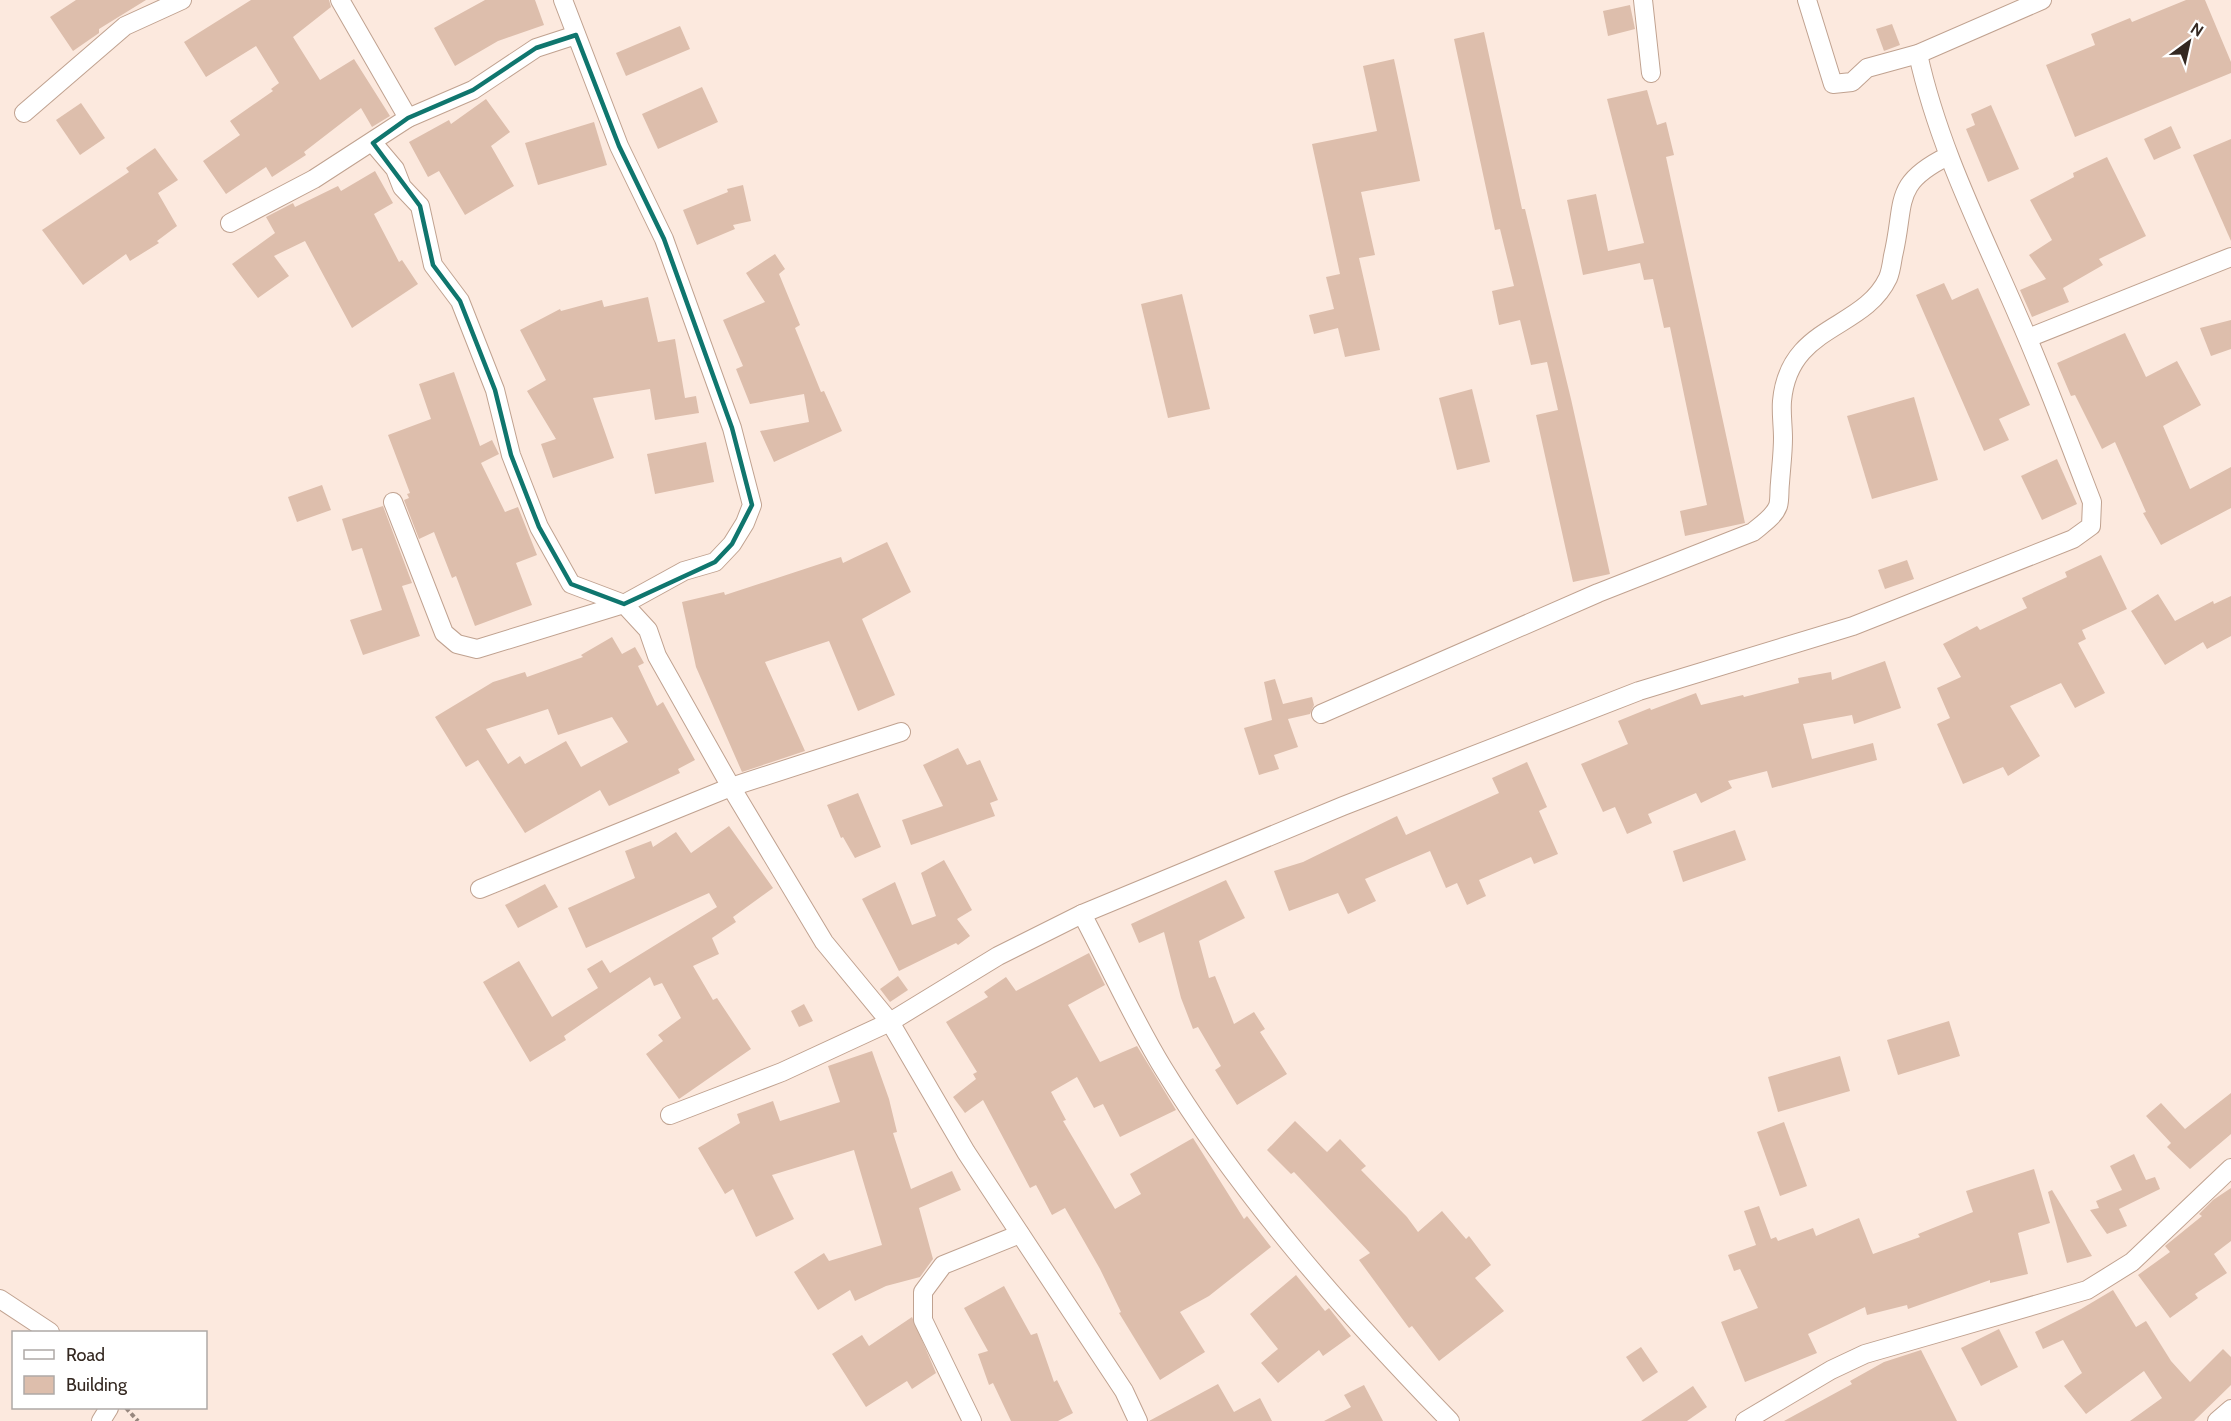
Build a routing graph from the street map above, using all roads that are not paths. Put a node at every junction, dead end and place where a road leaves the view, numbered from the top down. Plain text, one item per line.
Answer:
1 (182, 0) edge
2 (340, 0) edge
3 (563, 0) edge
4 (1643, 0) edge
5 (1807, 0) edge
6 (2042, 0) edge
7 (576, 35) junction
8 (1918, 54) junction
9 (1651, 73) dead end
10 (24, 113) dead end
11 (408, 118) junction
12 (373, 143) junction
13 (1948, 156) junction
14 (230, 223) dead end
15 (2231, 257) edge
16 (2028, 338) junction
17 (393, 502) dead end
18 (624, 604) junction
19 (1322, 714) dead end
20 (901, 732) dead end
21 (731, 787) junction
22 (480, 889) dead end
23 (1082, 914) junction
24 (890, 1022) junction
25 (670, 1115) dead end
26 (2231, 1168) edge
27 (1020, 1234) junction
28 (0, 1299) edge
29 (48, 1331) edge
30 (2231, 1409) edge
31 (972, 1421) edge
32 (1138, 1421) edge
33 (1450, 1421) edge
34 (1745, 1421) edge
35 (2217, 1421) edge

1 - 10 street
2 - 11 street
3 - 7 street
4 - 9 street
5 - 8 street
6 - 8 street
7 - 11 street
7 - 18 street
8 - 13 street
11 - 12 street
12 - 14 street
12 - 18 street
13 - 16 street
13 - 19 street
15 - 16 street
16 - 23 street
17 - 18 street
18 - 21 street
20 - 21 street
21 - 22 street
21 - 24 street
23 - 24 street
23 - 33 street
24 - 25 street
24 - 27 street
26 - 34 street
27 - 31 street
27 - 32 street
28 - 29 street
30 - 35 street

